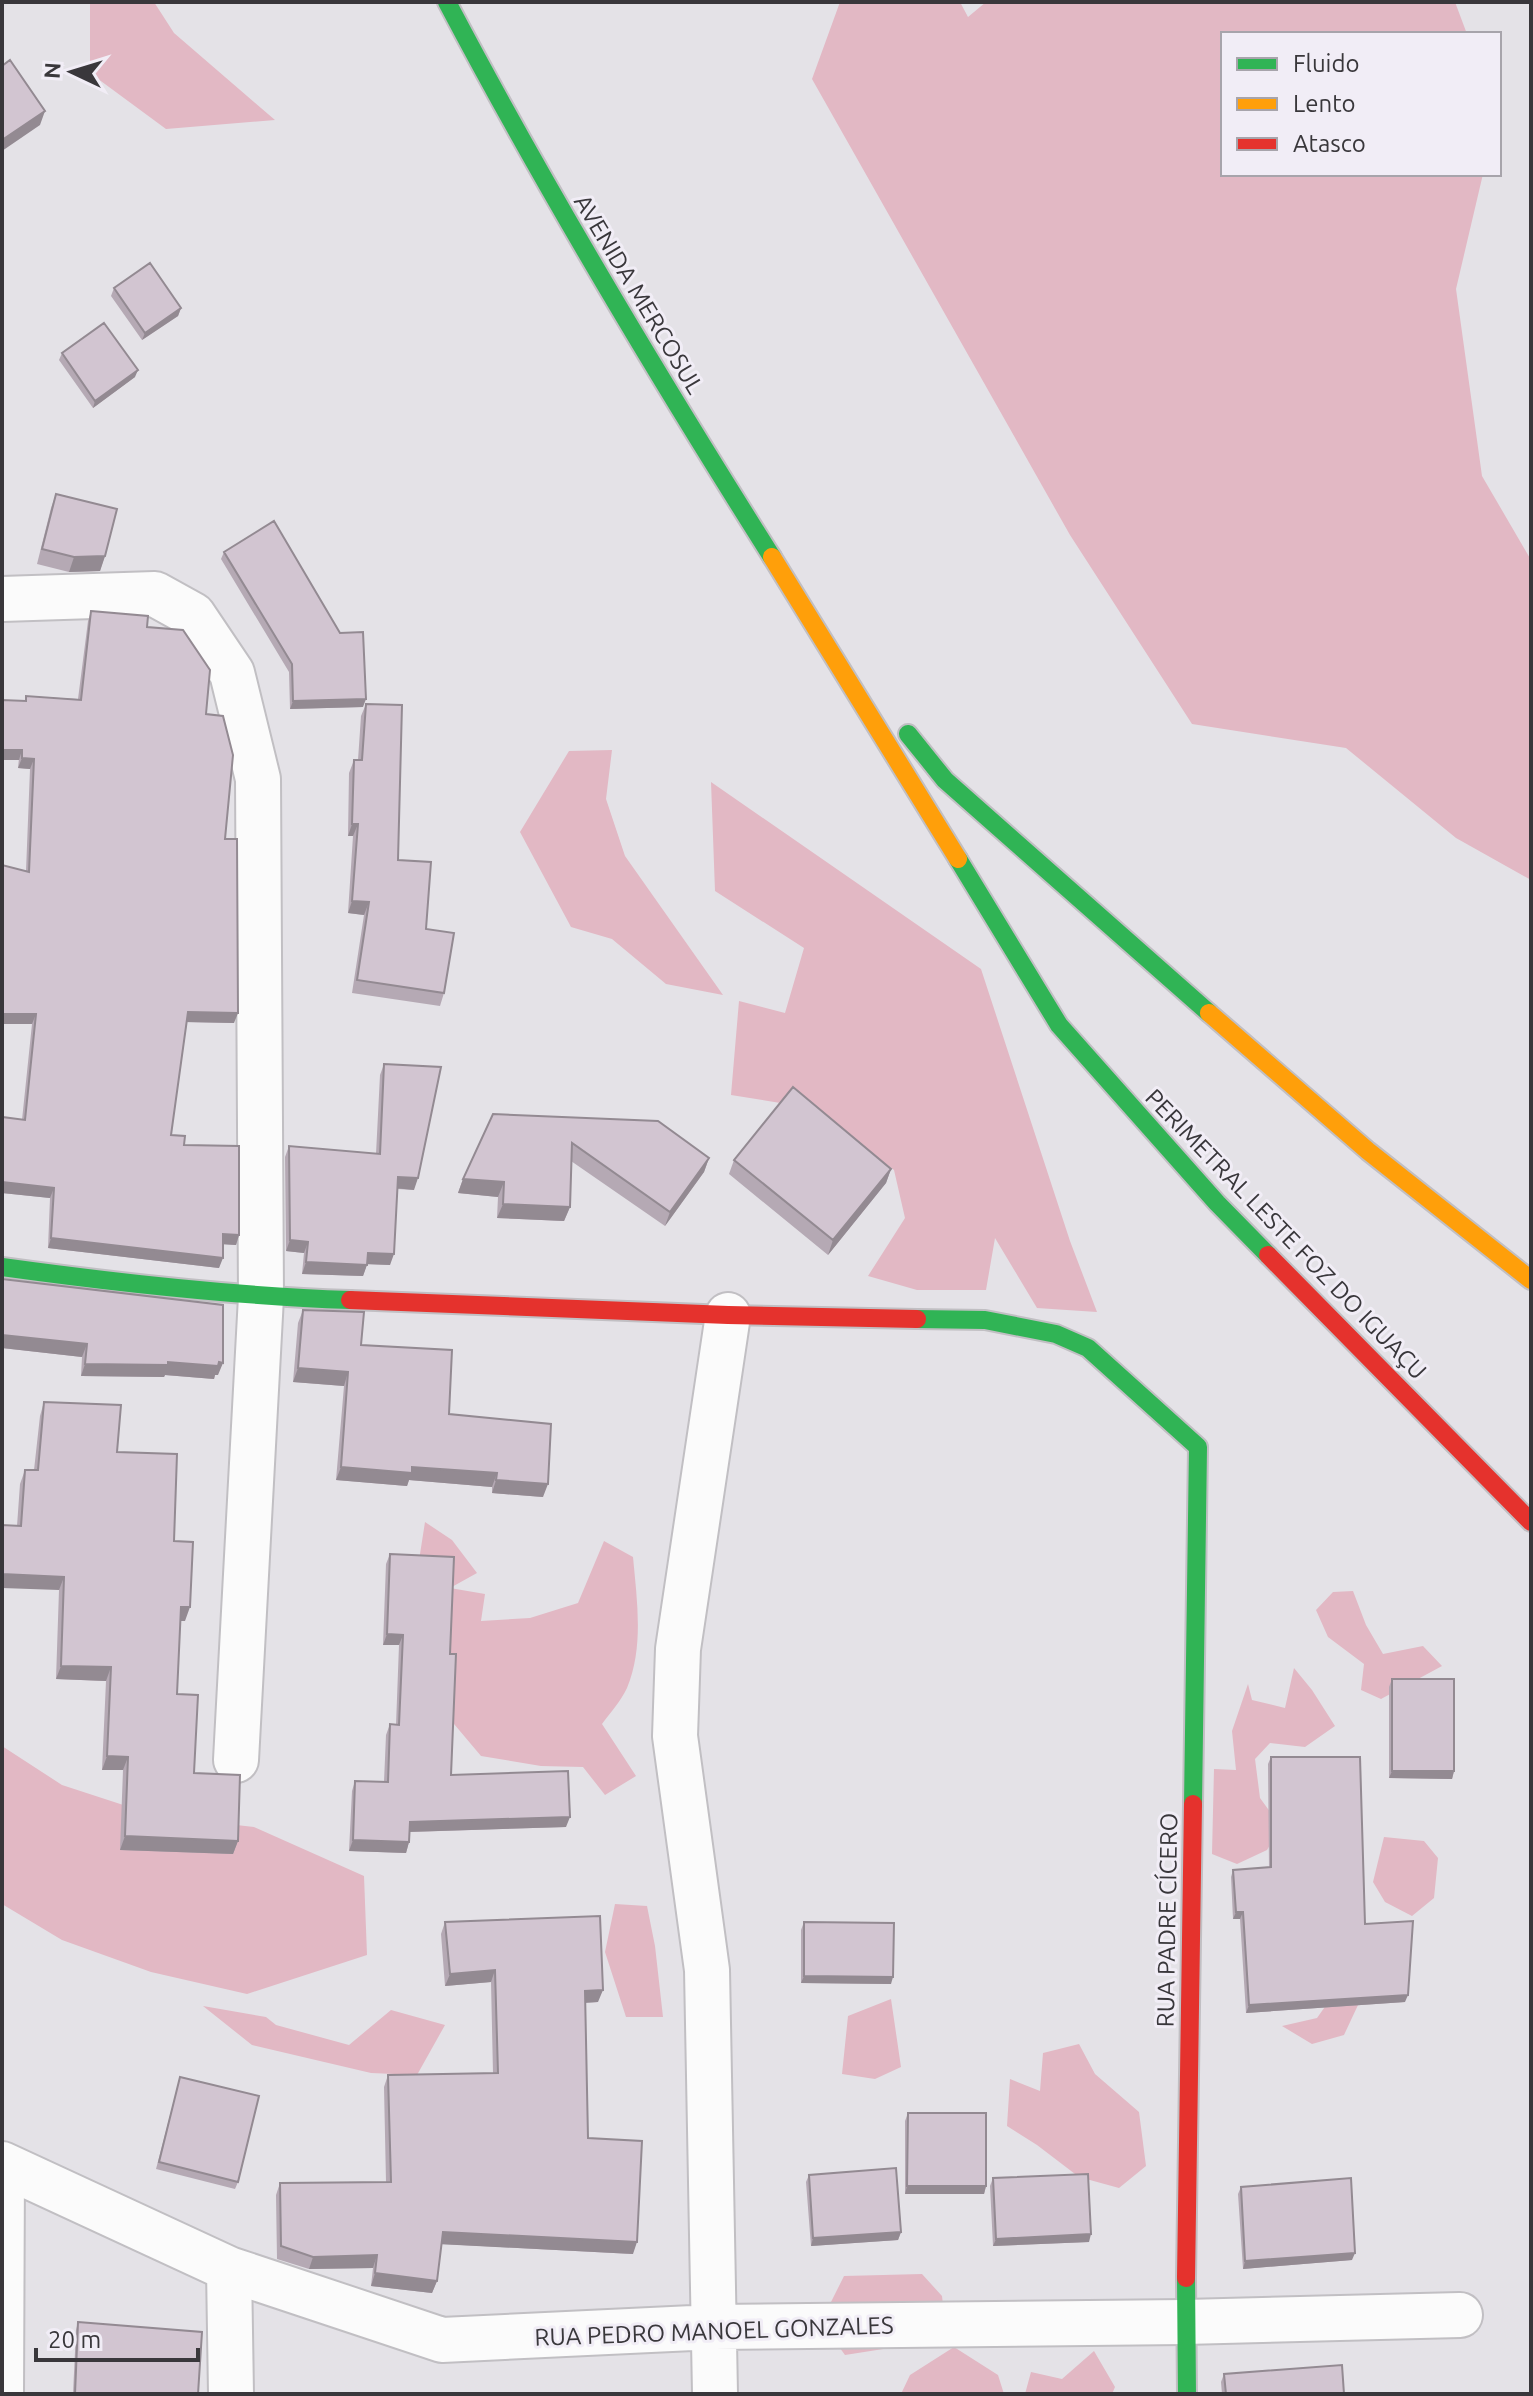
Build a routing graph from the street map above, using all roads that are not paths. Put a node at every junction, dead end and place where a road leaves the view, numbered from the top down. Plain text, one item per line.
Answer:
1 (447, 2) edge
2 (2, 599) edge
3 (802, 604) junction
4 (2, 1267) edge
5 (1531, 1280) edge
6 (261, 1297) junction
7 (728, 1315) junction
8 (1492, 1483) junction
9 (1531, 1522) edge
10 (1531, 1539) edge
11 (236, 1760) dead end
12 (7, 2167) edge
13 (229, 2269) junction
14 (1460, 2315) dead end
15 (1185, 2322) junction
16 (714, 2327) junction
17 (11, 2394) edge
18 (231, 2394) edge
19 (715, 2394) edge
20 (1187, 2394) edge

1 - 3 main road, AVENIDA MERCOSUL
2 - 6 street
3 - 5 main road
3 - 8 main road, PERIMETRAL LESTE FOZ DO IGUAÇU
4 - 6 main road
6 - 7 main road
6 - 11 street
7 - 15 main road, RUA PADRE CÍCERO
7 - 16 street
8 - 9 main road, PERIMETRAL LESTE FOZ DO IGUAÇU
8 - 10 main road, PERIMETRAL LESTE FOZ DO IGUAÇU
12 - 13 street, RUA PEDRO MANOEL GONZALES
12 - 17 lane
13 - 16 street, RUA PEDRO MANOEL GONZALES
13 - 18 street
14 - 15 street, RUA PEDRO MANOEL GONZALES
15 - 16 street, RUA PEDRO MANOEL GONZALES
15 - 20 main road, RUA PADRE CÍCERO
16 - 19 street

